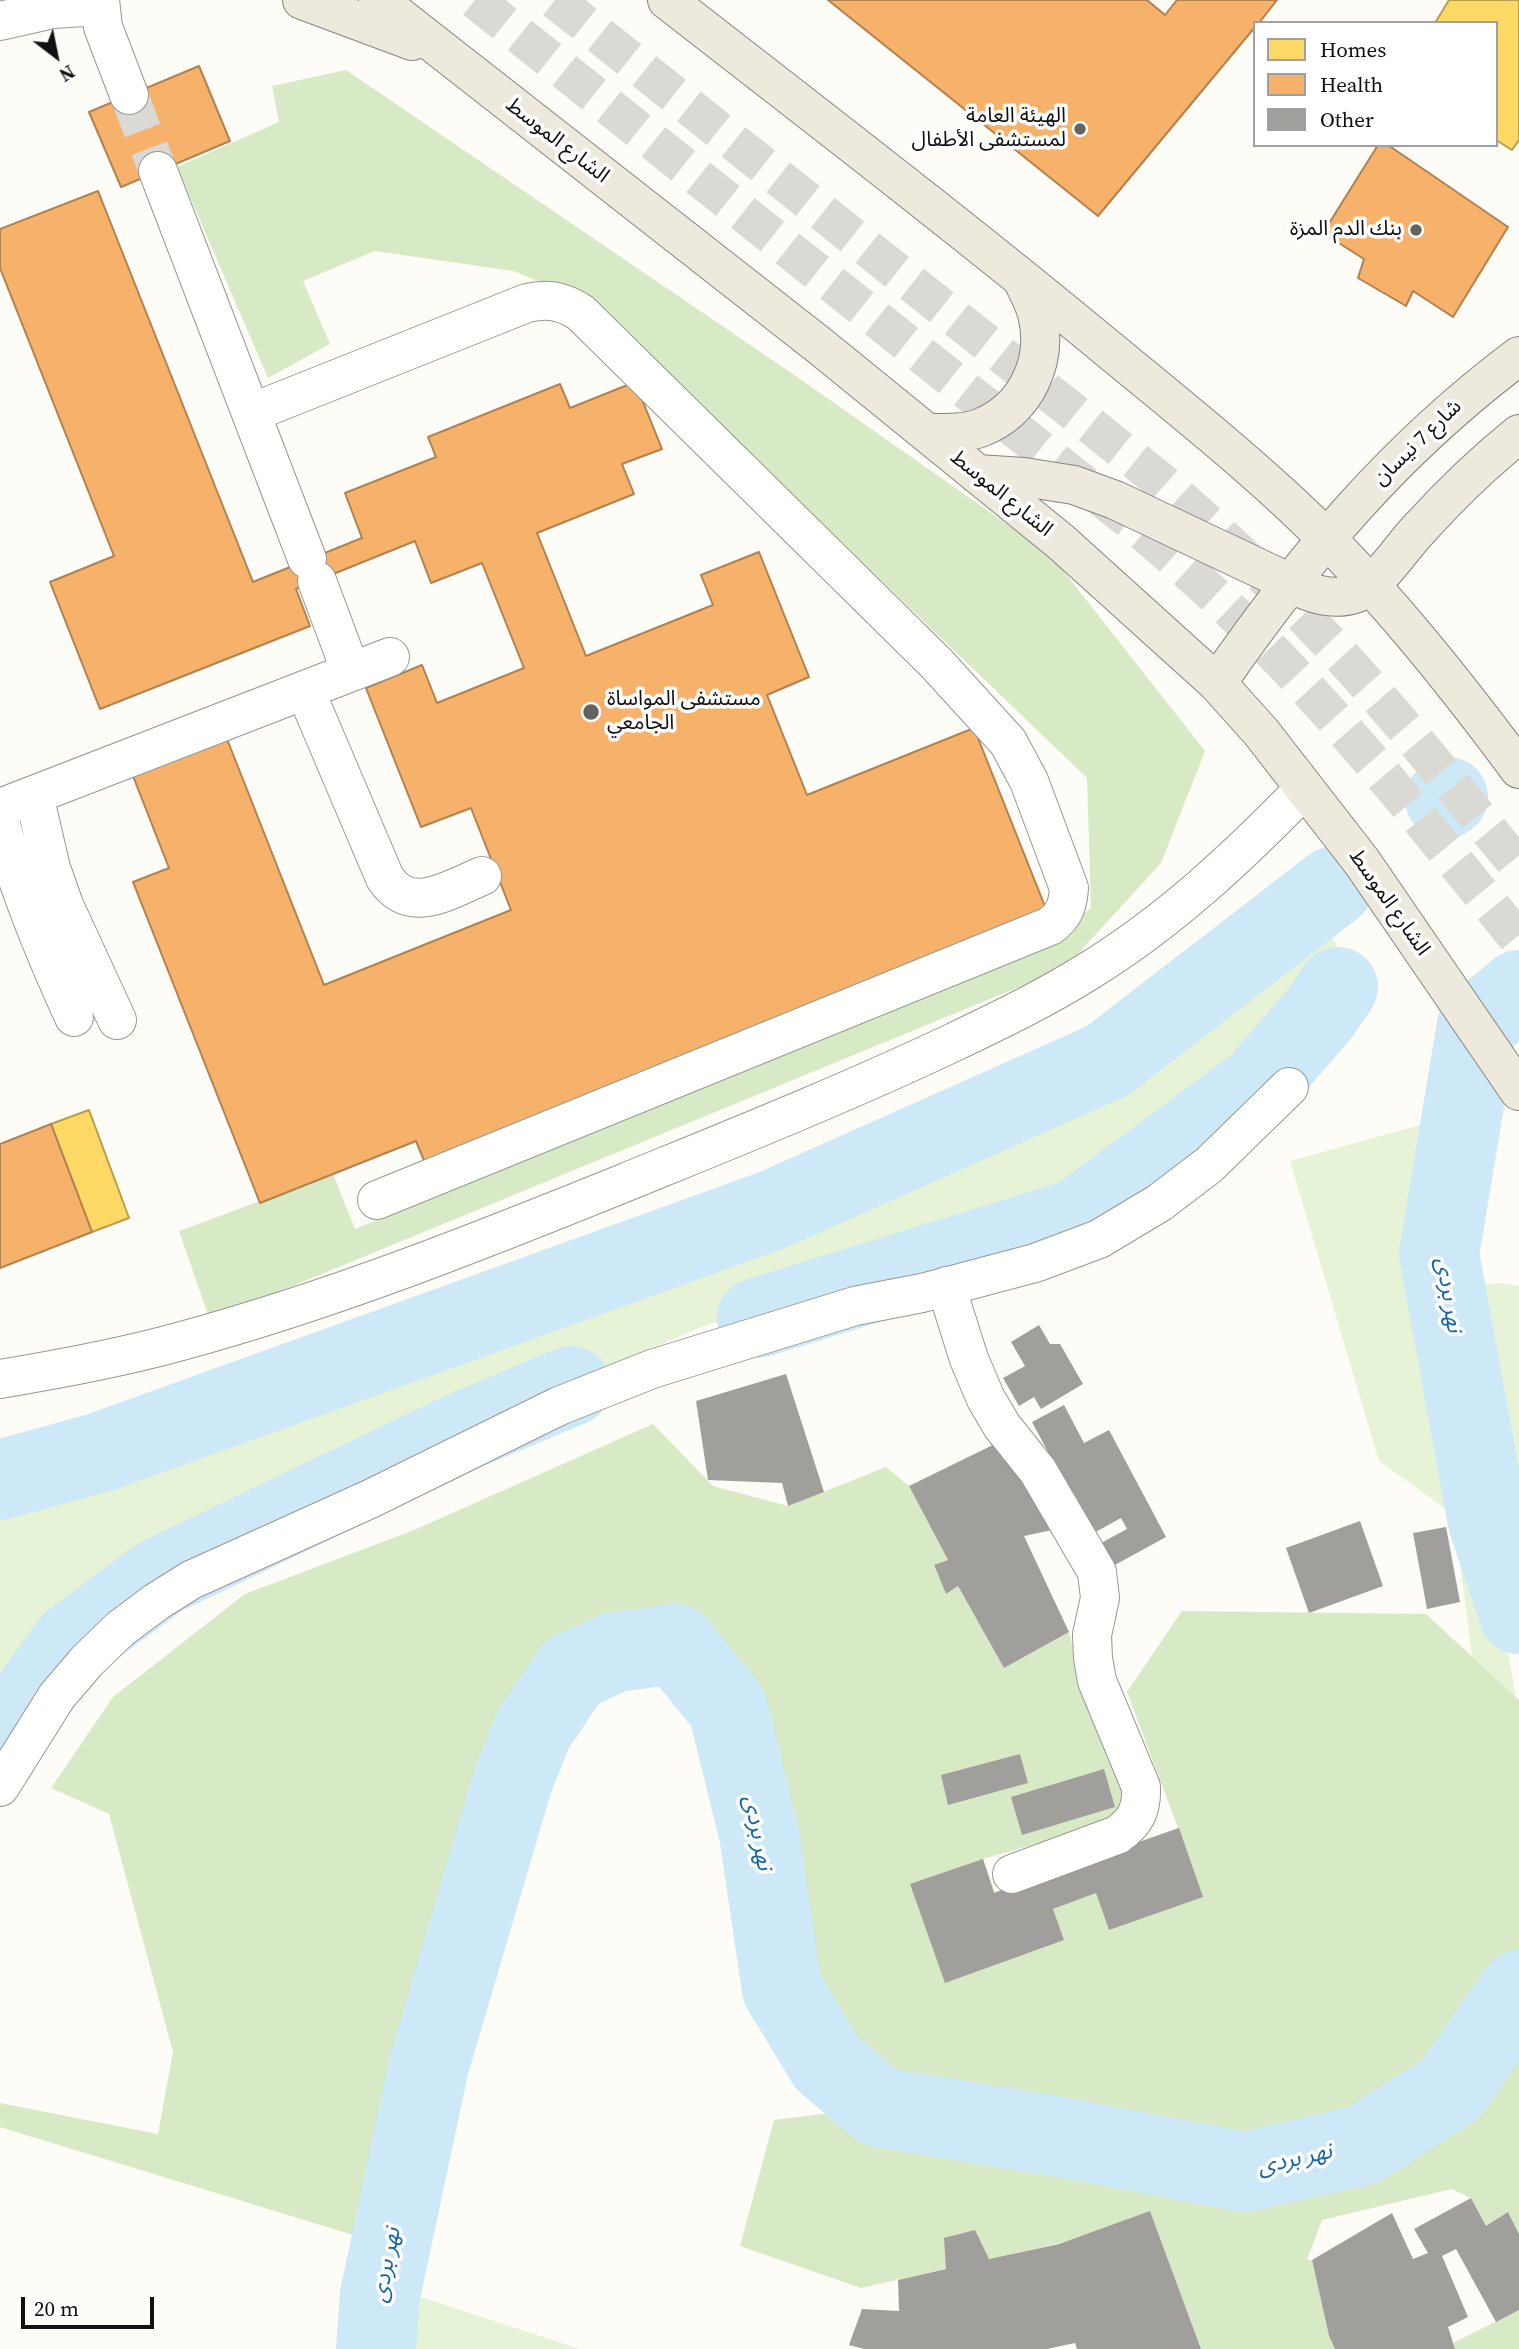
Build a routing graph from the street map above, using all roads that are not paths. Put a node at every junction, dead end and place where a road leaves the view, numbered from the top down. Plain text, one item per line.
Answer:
1 (302, 0) edge
2 (377, 0) edge
3 (667, 0) edge
4 (100, 3) edge
5 (0, 20) edge
6 (447, 54) junction
7 (129, 95) tunnel mouth
8 (158, 171) tunnel mouth
9 (1021, 277) junction
10 (1519, 356) edge
11 (251, 413) junction
12 (926, 433) junction
13 (1519, 434) edge
14 (977, 474) junction
15 (1325, 538) junction
16 (1289, 583) junction
17 (1370, 585) junction
18 (390, 657) dead end
19 (351, 672) junction
20 (1217, 683) junction
21 (305, 690) junction
22 (1519, 769) edge
23 (1304, 789) junction
24 (8, 821) edge
25 (482, 876) dead end
26 (74, 1017) dead end
27 (117, 1020) dead end
28 (1289, 1087) dead end
29 (1519, 1091) edge
30 (377, 1200) dead end
31 (946, 1286) junction
32 (0, 1380) edge
33 (0, 1787) edge
34 (1012, 1874) dead end

1 - 6 main road
2 - 6 main road, الشارع الموسط
3 - 9 main road
4 - 5 street
4 - 7 street
6 - 12 main road, الشارع الموسط
8 - 11 street
9 - 12 main road
9 - 15 main road
10 - 15 main road, شارع 7 نيسان
11 - 19 street
11 - 30 street
12 - 14 main road, الشارع الموسط
13 - 17 main road
14 - 16 main road
14 - 20 main road, الشارع الموسط
15 - 16 main road, شارع 7 نيسان
15 - 17 main road
16 - 17 main road
16 - 20 main road, شارع 7 نيسان
17 - 22 main road
18 - 19 street
19 - 21 street
20 - 23 main road, الشارع الموسط
21 - 24 street
21 - 25 street
23 - 29 main road, الشارع الموسط
23 - 32 street
24 - 26 street
24 - 27 street
28 - 31 street
31 - 33 street
31 - 34 street

